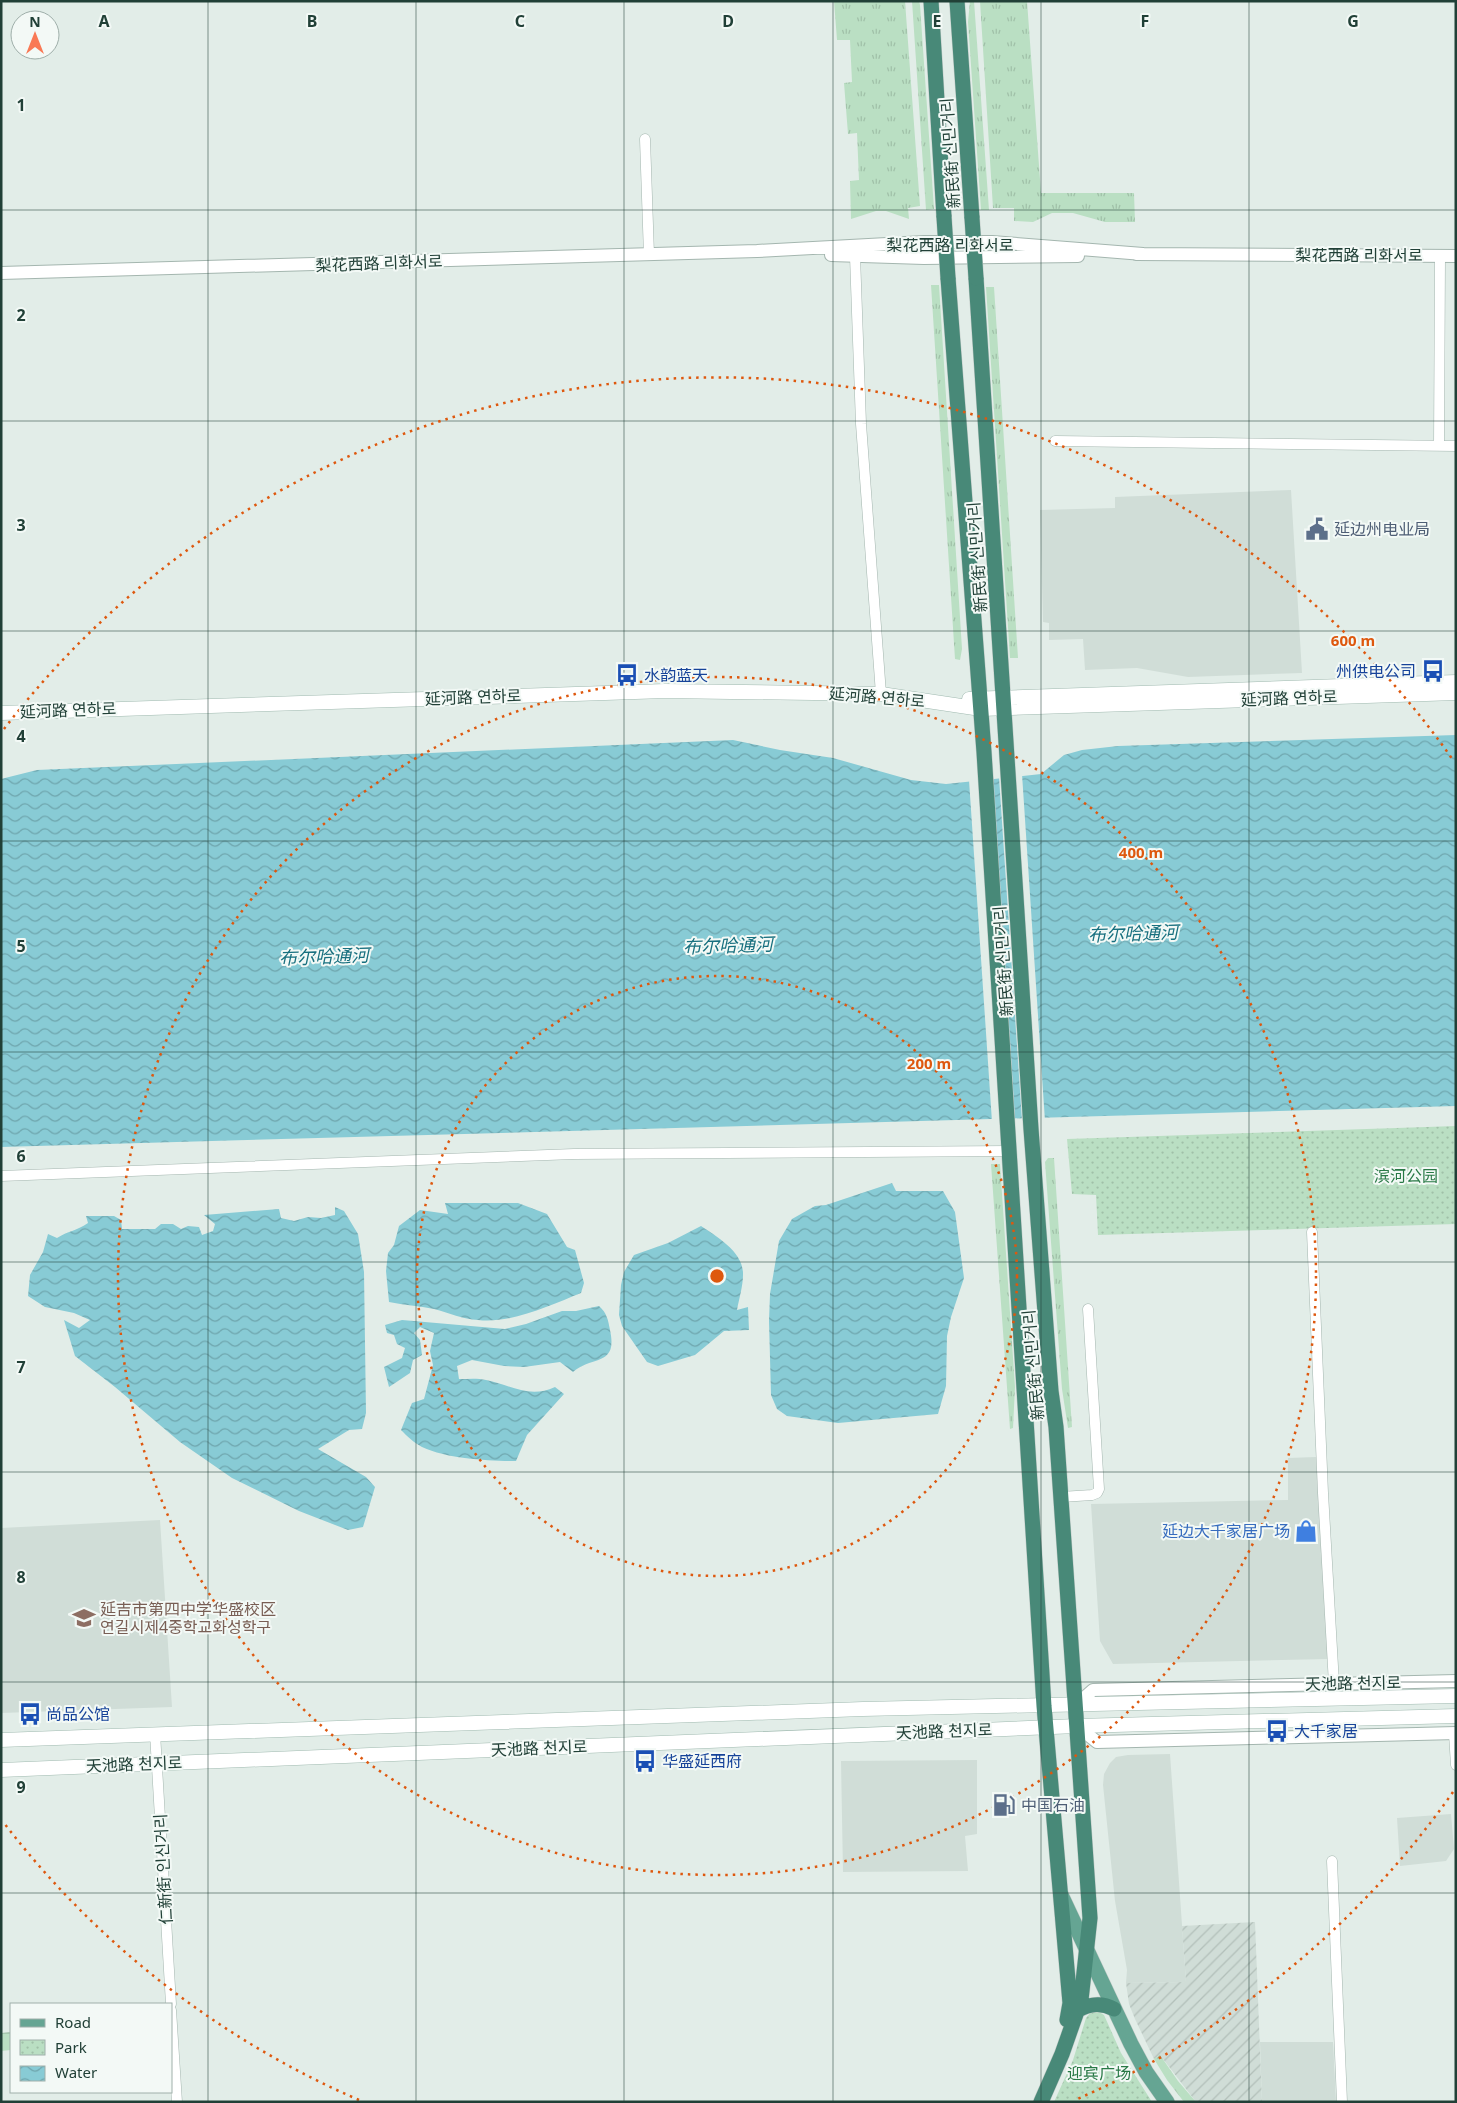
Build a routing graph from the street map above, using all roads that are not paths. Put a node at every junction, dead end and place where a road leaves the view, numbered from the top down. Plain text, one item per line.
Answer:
1 (957, 1) edge
2 (963, 1) edge
3 (930, 2) edge
4 (959, 30) junction
5 (645, 139) dead end
6 (757, 251) junction
7 (650, 254) junction
8 (1143, 254) junction
9 (855, 256) junction
10 (1440, 256) junction
11 (1456, 256) edge
12 (1, 273) edge
13 (1055, 441) dead end
14 (1438, 446) junction
15 (1456, 446) edge
16 (1456, 682) edge
17 (1456, 693) edge
18 (880, 694) junction
19 (1004, 703) junction
20 (980, 704) junction
21 (1, 712) edge
22 (1010, 1154) junction
23 (1034, 1157) junction
24 (1, 1176) edge
25 (1312, 1232) dead end
26 (1088, 1309) dead end
27 (1061, 1497) junction
28 (1456, 1681) edge
29 (1334, 1684) junction
30 (1456, 1696) edge
31 (1076, 1705) junction
32 (1044, 1706) junction
33 (1456, 1716) edge
34 (1077, 1726) junction
35 (1045, 1727) junction
36 (155, 1733) junction
37 (1455, 1734) edge
38 (1, 1740) edge
39 (156, 1763) junction
40 (1456, 1765) edge
41 (1, 1770) edge
42 (1332, 1860) dead end
43 (1061, 1895) junction
44 (1090, 1918) junction
45 (1087, 1948) junction
46 (1104, 1985) junction
47 (171, 2003) edge
48 (1114, 2009) junction
49 (1078, 2010) junction
50 (172, 2025) edge
51 (1065, 2044) junction
52 (177, 2102) edge
53 (1041, 2102) edge
54 (1167, 2102) edge
55 (1342, 2102) edge

1 - 4 highway, 新民街 신민거리
2 - 4 highway
3 - 20 highway, 新民街 신민거리, bridge
4 - 19 highway, 新民街 신민거리, bridge
5 - 7 street
6 - 7 street, 梨花西路 리화서로
6 - 8 street, 梨花西路 리화서로
6 - 9 street, 梨花西路 리화서로
7 - 12 street, 梨花西路 리화서로
8 - 9 street, 梨花西路 리화서로
8 - 10 street, 梨花西路 리화서로
9 - 18 street
10 - 11 street, 梨花西路 리화서로
10 - 14 street
13 - 14 street
14 - 15 street
16 - 19 main road, 延河路 연하로
17 - 19 main road, 延河路 연하로
18 - 20 main road, 延河路 연하로
18 - 21 main road, 延河路 연하로
19 - 20 main road, 延河路 연하로
19 - 23 highway, 新民街 신민거리
20 - 22 highway, 新民街 신민거리
22 - 23 highway
22 - 24 street
22 - 32 highway, 新民街 신민거리
23 - 27 highway, 新民街 신민거리
25 - 29 street
26 - 27 street
27 - 31 highway, 新民街 신민거리
28 - 29 street, 天池路 천지로
29 - 31 street, 天池路 천지로
30 - 31 main road, 天池路 천지로
31 - 32 main road, 天池路 천지로
31 - 34 highway, 新民街 신민거리
32 - 35 highway, 新民街 신민거리
32 - 36 main road, 天池路 천지로
33 - 34 main road, 天池路 천지로
34 - 35 main road, 天池路 천지로
34 - 37 street
34 - 44 highway, 新民街 신민거리
35 - 39 main road, 天池路 천지로
35 - 43 highway, 新民街 신민거리
36 - 38 main road, 天池路 천지로
36 - 39 street, 仁新街 인신거리
37 - 40 street
39 - 41 main road, 天池路 천지로
39 - 47 street, 仁新街 인신거리
42 - 55 street
43 - 45 main road, 新民街 신민거리
43 - 51 highway, 新民街 신민거리
44 - 45 highway, 新民街 신민거리
44 - 46 main road, 新民街 신민거리
45 - 46 main road, 新民街 신민거리
45 - 49 highway, 新民街 신민거리
46 - 48 main road, 新民街 신민거리
48 - 49 highway
48 - 54 main road, 新民街 신민거리
49 - 51 highway, 新民街 신민거리
50 - 52 street
51 - 53 highway, 新民街 신민거리

